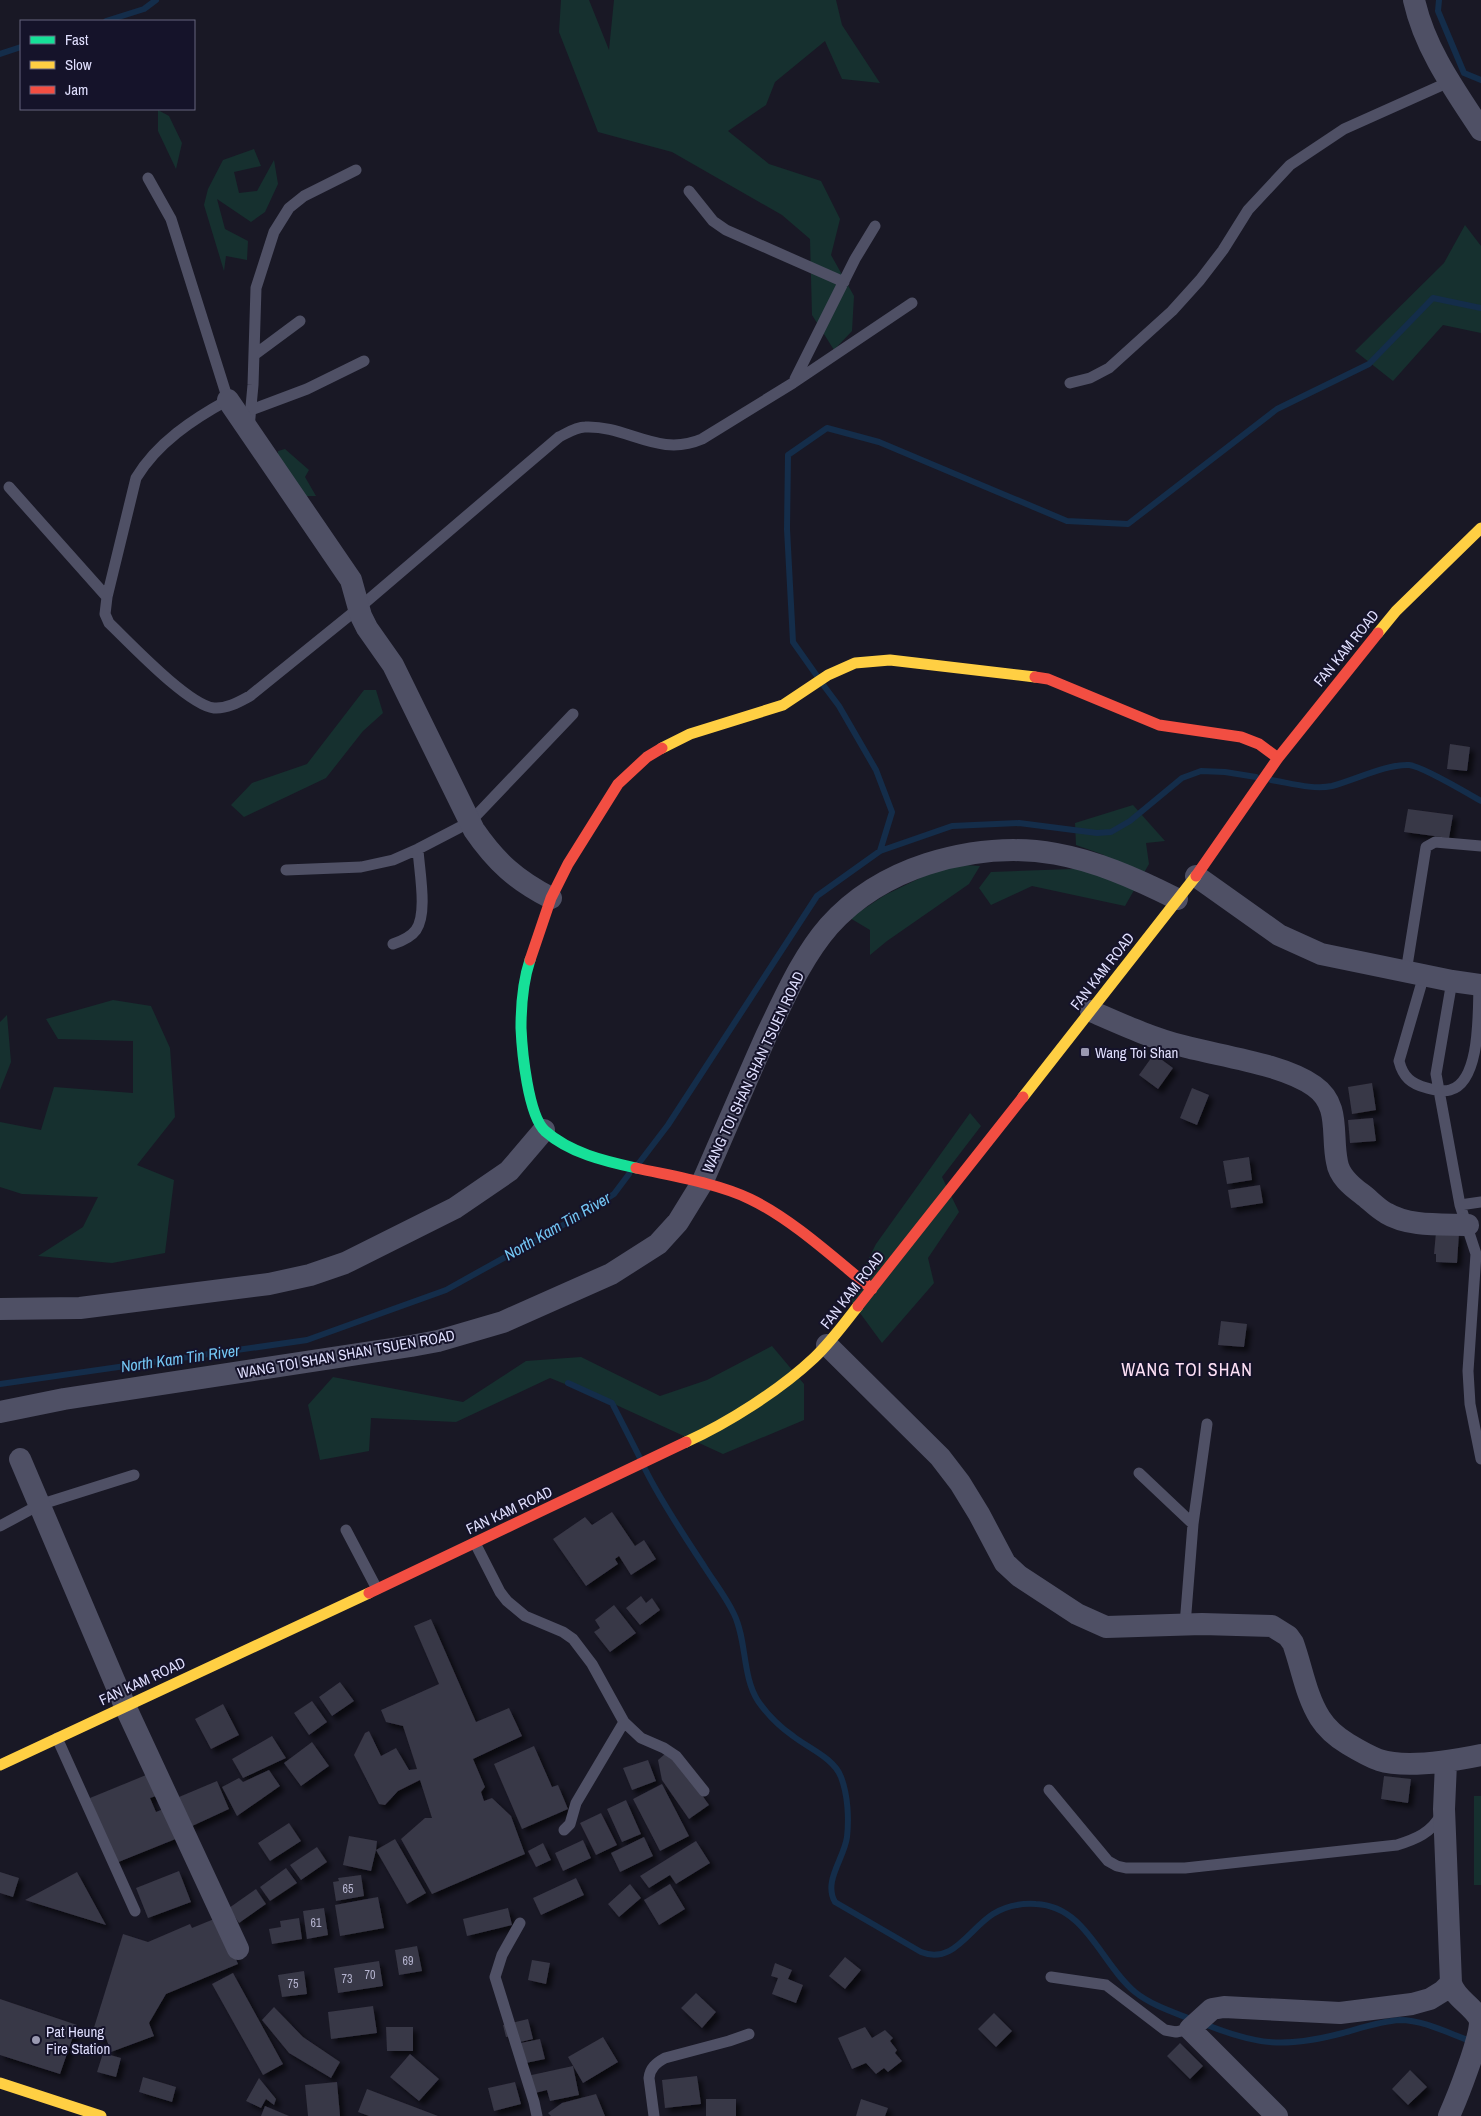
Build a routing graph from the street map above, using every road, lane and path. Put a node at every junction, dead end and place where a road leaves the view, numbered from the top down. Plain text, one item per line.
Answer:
1 (1414, 0) edge
2 (1449, 82) junction
3 (1481, 130) edge
4 (356, 170) dead end
5 (148, 178) dead end
6 (689, 191) dead end
7 (875, 226) dead end
8 (844, 282) junction
9 (912, 303) dead end
10 (300, 321) dead end
11 (254, 355) junction
12 (364, 361) dead end
13 (793, 383) junction
14 (1070, 383) dead end
15 (228, 400) junction
16 (250, 420) junction
17 (9, 487) dead end
18 (1481, 528) edge
19 (107, 597) junction
20 (360, 607) junction
21 (573, 714) dead end
22 (1278, 758) junction
23 (470, 822) junction
24 (1481, 846) edge
25 (418, 850) junction
26 (286, 870) dead end
27 (1196, 876) junction
28 (551, 898) junction
29 (1177, 899) junction
30 (393, 944) dead end
31 (1415, 974) junction
32 (1452, 981) junction
33 (1480, 985) edge
34 (1091, 1011) junction
35 (1438, 1090) junction
36 (544, 1130) junction
37 (702, 1183) junction
38 (1481, 1202) edge
39 (1464, 1215) junction
40 (872, 1289) junction
41 (0, 1309) edge
42 (827, 1345) junction
43 (0, 1412) edge
44 (1207, 1424) dead end
45 (1481, 1458) edge
46 (20, 1459) dead end
47 (1138, 1473) dead end
48 (134, 1475) dead end
49 (39, 1505) junction
50 (1193, 1524) junction
51 (0, 1526) edge
52 (346, 1530) dead end
53 (475, 1543) junction
54 (377, 1589) junction
55 (1185, 1625) junction
56 (125, 1706) junction
57 (624, 1722) junction
58 (57, 1738) junction
59 (1481, 1755) edge
60 (1446, 1763) junction
61 (0, 1765) edge
62 (1049, 1790) dead end
63 (704, 1791) dead end
64 (1444, 1809) junction
65 (564, 1830) dead end
66 (135, 1912) dead end
67 (520, 1922) dead end
68 (238, 1949) dead end
69 (1051, 1978) dead end
70 (1451, 1983) junction
71 (1190, 2029) junction
72 (749, 2034) dead end
73 (0, 2083) edge
74 (101, 2116) edge
75 (537, 2116) edge
76 (654, 2116) edge
77 (1277, 2116) edge
78 (1449, 2116) edge

1 - 2 street
2 - 3 street
2 - 14 lane
4 - 11 lane
5 - 15 lane
6 - 8 lane
7 - 8 lane
8 - 13 lane
9 - 13 lane
10 - 11 lane
11 - 16 lane
12 - 16 lane
13 - 20 lane
15 - 16 street
15 - 19 lane
16 - 20 street
17 - 19 lane
18 - 22 main road, FAN KAM ROAD
19 - 20 lane
20 - 23 street
21 - 23 lane
22 - 27 main road, FAN KAM ROAD
22 - 28 main road
23 - 25 lane
23 - 28 street
24 - 31 lane
25 - 26 lane
25 - 30 lane
27 - 29 main road, FAN KAM ROAD
27 - 31 street
28 - 36 main road
29 - 34 main road, FAN KAM ROAD
29 - 37 street, WANG TOI SHAN SHAN TSUEN ROAD
31 - 32 street
31 - 35 lane
32 - 33 street
32 - 35 lane
33 - 35 lane
34 - 39 street
34 - 40 main road, FAN KAM ROAD
35 - 39 lane
36 - 37 main road
36 - 41 street
37 - 40 main road, WANG TOI SHAN SHAN TSUEN ROAD
37 - 43 street, WANG TOI SHAN SHAN TSUEN ROAD
38 - 39 lane
39 - 45 lane
40 - 42 main road, FAN KAM ROAD
42 - 53 main road, FAN KAM ROAD
42 - 55 street
44 - 50 lane
46 - 49 street
47 - 50 lane
48 - 49 lane
49 - 51 lane
49 - 56 street
50 - 55 lane
52 - 54 lane
53 - 54 main road, FAN KAM ROAD
53 - 57 lane
54 - 56 main road, FAN KAM ROAD
55 - 60 street
56 - 58 main road, FAN KAM ROAD
56 - 68 street
57 - 63 lane
57 - 65 lane
58 - 61 main road, FAN KAM ROAD
58 - 66 lane
59 - 60 street
60 - 64 street
62 - 64 lane
64 - 70 street
67 - 75 lane
69 - 71 lane
70 - 71 street
70 - 78 street
71 - 77 street
72 - 76 lane
73 - 74 main road

